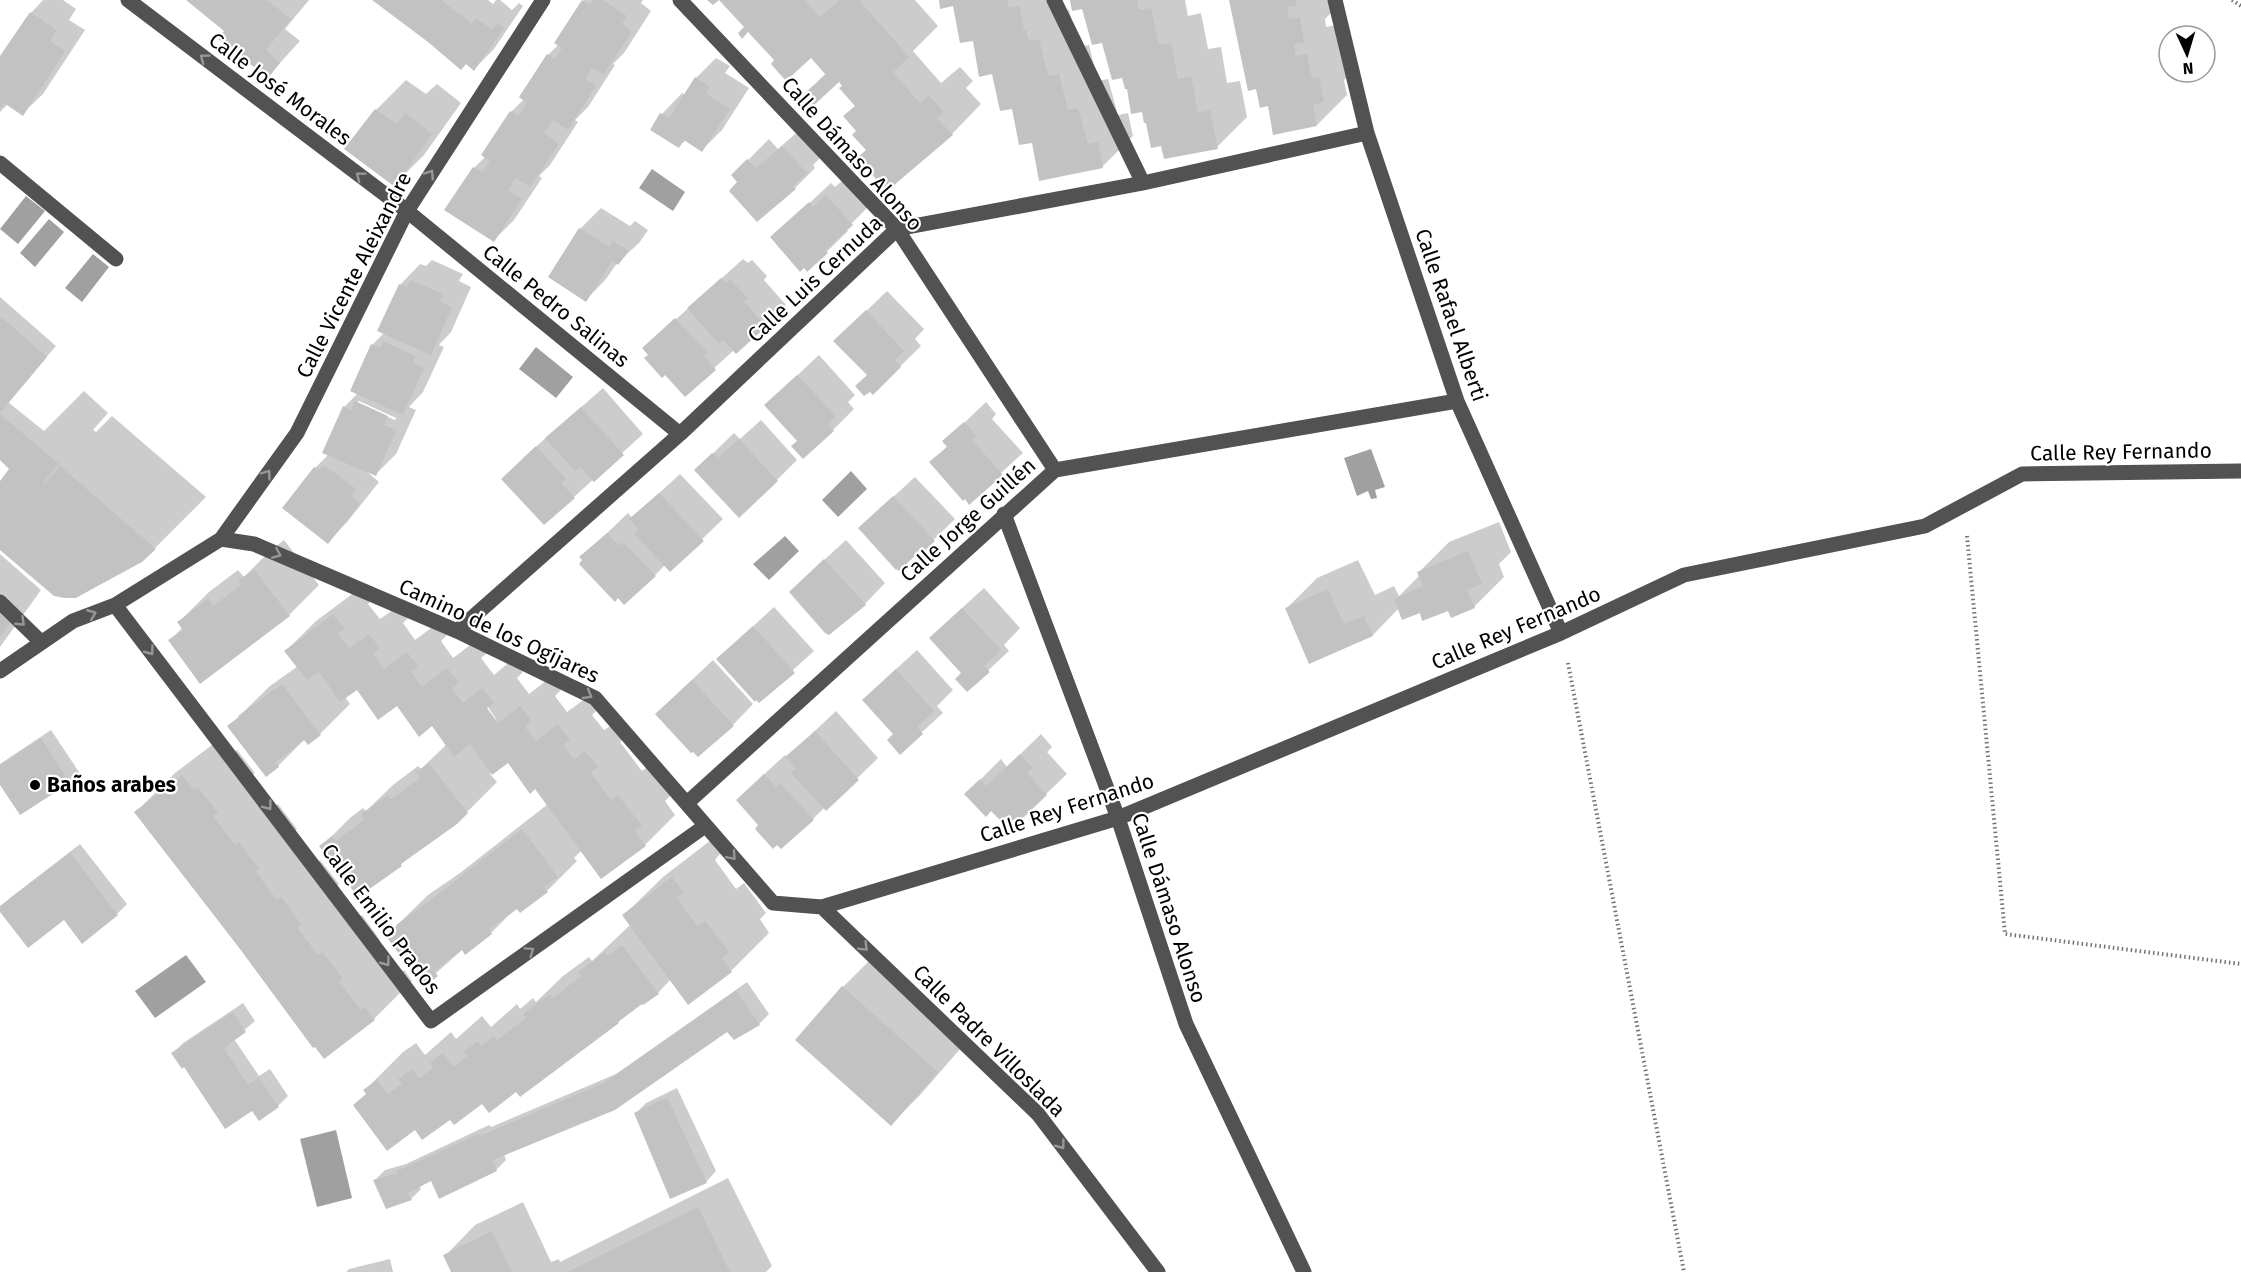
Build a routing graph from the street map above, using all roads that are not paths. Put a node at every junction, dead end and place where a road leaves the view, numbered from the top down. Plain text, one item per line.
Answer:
1 (128, 0) edge
2 (543, 0) edge
3 (680, 0) edge
4 (1054, 0) edge
5 (1335, 0) edge
6 (1366, 134) junction
7 (0, 163) edge
8 (1143, 183) junction
9 (407, 211) junction
10 (897, 229) junction
11 (116, 259) dead end
12 (1457, 400) junction
13 (680, 434) junction
14 (1055, 470) junction
15 (2241, 471) edge
16 (1004, 514) junction
17 (221, 539) junction
18 (0, 602) edge
19 (115, 604) junction
20 (457, 631) junction
21 (1561, 633) junction
22 (41, 642) junction
23 (0, 671) edge
24 (687, 803) junction
25 (1118, 818) junction
26 (705, 826) junction
27 (822, 907) junction
28 (1158, 1272) edge
29 (1304, 1272) edge

9 -> 1 street, Calle José Morales
9 -> 2 street, Calle Vicente Aleixandre
3 - 10 street, Calle Dámaso Alonso
4 - 8 street
5 - 6 street, Calle Rafael Alberti
6 - 8 street, Calle Luis Cernuda
6 - 12 street, Calle Rafael Alberti
7 - 11 street
8 - 10 street, Calle Luis Cernuda
9 - 13 street, Calle Pedro Salinas
17 -> 9 street, Calle Vicente Aleixandre
10 - 13 street, Calle Luis Cernuda
10 - 14 street, Calle Dámaso Alonso
12 - 14 street, Calle Jorge Guillén
12 - 21 street, Calle Rafael Alberti
13 - 20 street, Calle Luis Cernuda
14 - 16 street, Calle Jorge Guillén
15 - 21 street, Calle Rey Fernando
16 - 24 street, Calle Jorge Guillén
16 - 25 street, Calle Dámaso Alonso
17 - 19 street
17 -> 20 street, Camino de los Ogíjares
18 -> 22 street
22 -> 19 street
19 -> 26 street, Calle Emilio Prados
20 -> 24 street, Camino de los Ogíjares
21 - 25 street, Calle Rey Fernando
22 - 23 street
24 - 26 street, Camino de los Ogíjares
25 - 27 street, Calle Rey Fernando
25 - 29 street, Calle Dámaso Alonso
26 -> 27 street, Camino de los Ogíjares
27 -> 28 street, Calle Padre Villoslada

